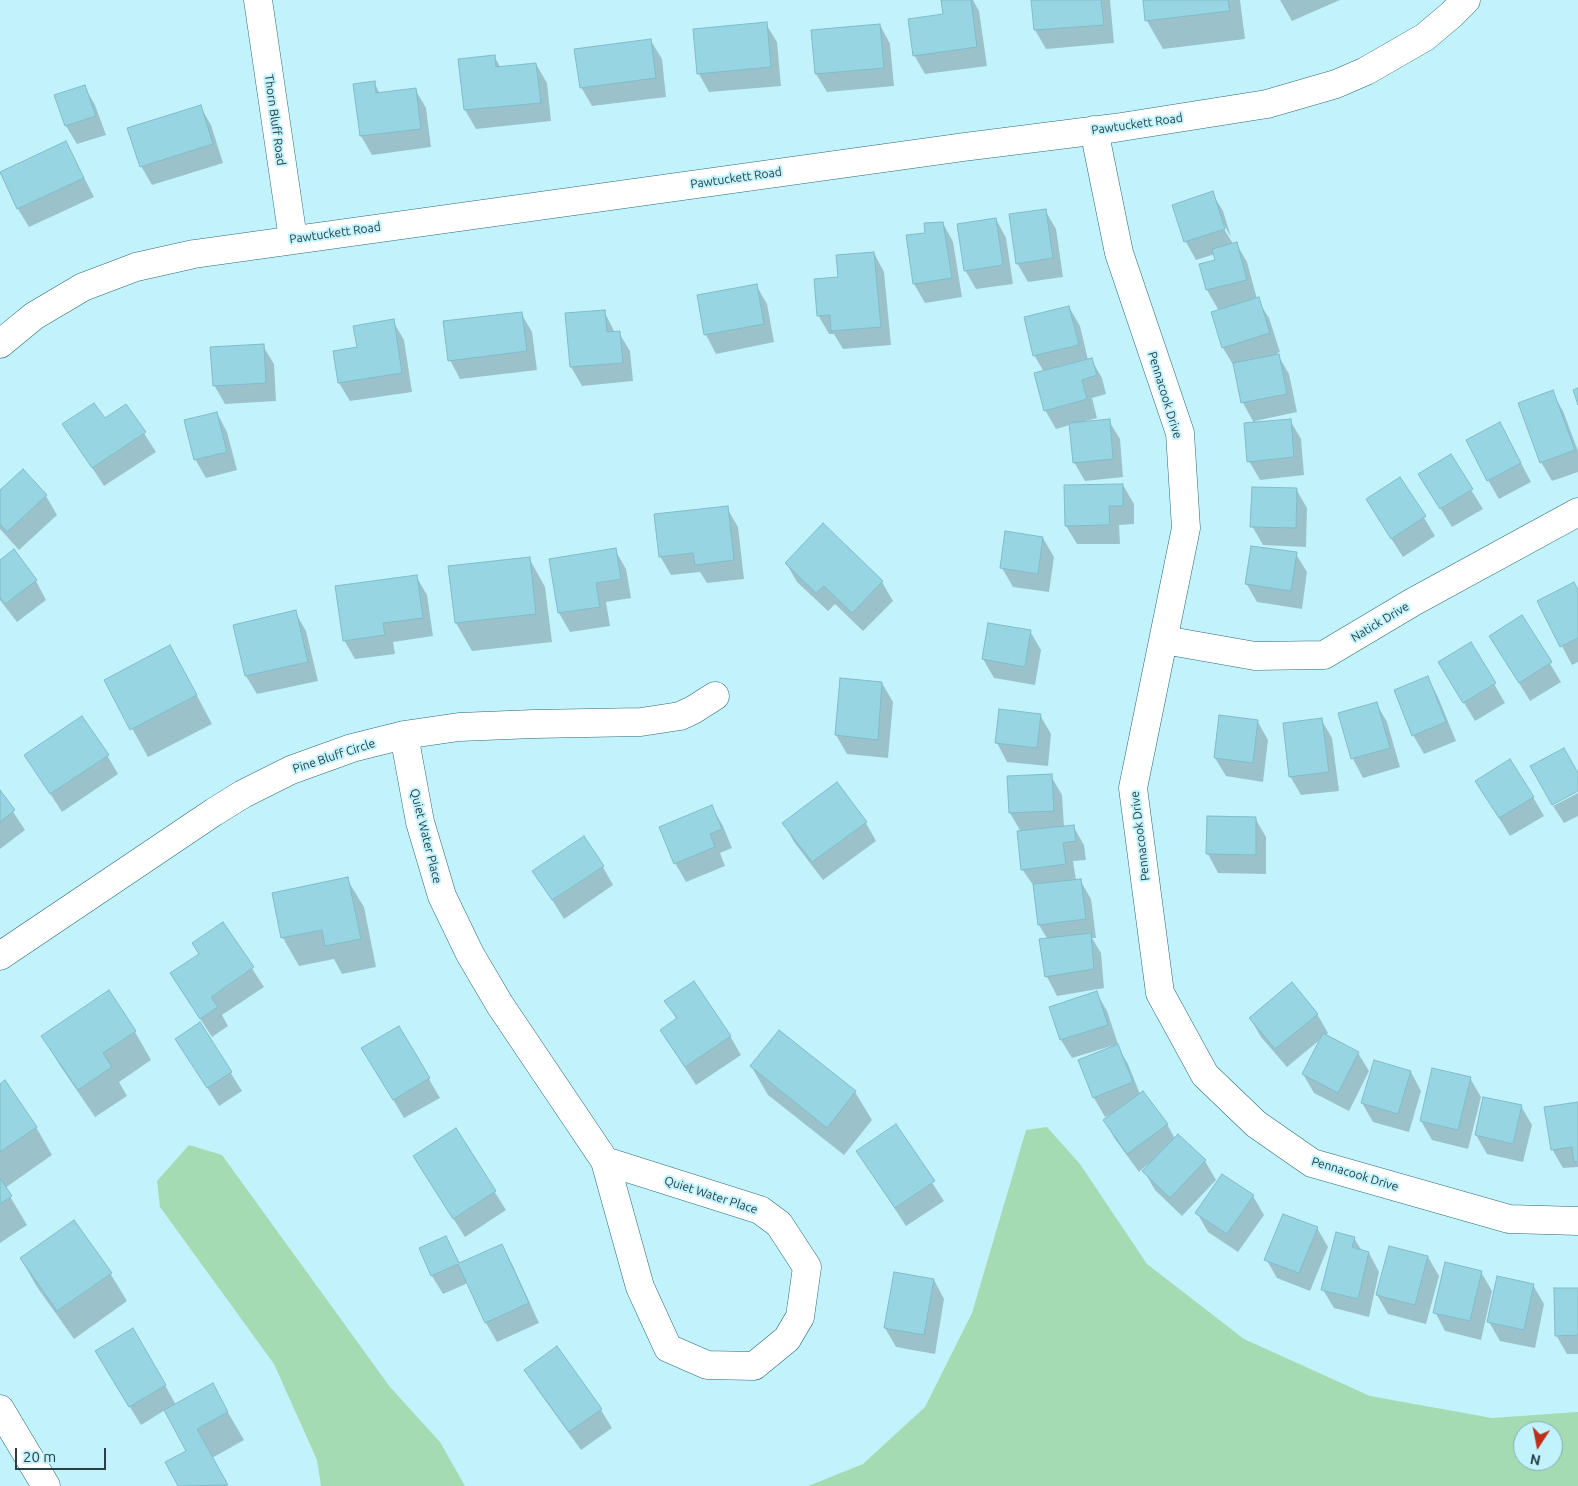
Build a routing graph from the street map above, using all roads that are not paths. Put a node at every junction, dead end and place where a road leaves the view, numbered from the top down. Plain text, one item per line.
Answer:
1 (258, 0) edge
2 (1466, 0) edge
3 (1094, 130) junction
4 (293, 239) junction
5 (0, 344) edge
6 (1578, 512) edge
7 (1164, 640) junction
8 (715, 696) dead end
9 (404, 735) junction
10 (0, 956) edge
11 (605, 1161) junction
12 (1578, 1222) edge
13 (0, 1409) edge
14 (46, 1486) edge

1 - 4 street, Thorn Bluff Road
2 - 3 street, Pawtuckett Road
3 - 4 street, Pawtuckett Road
3 - 7 street, Pennacook Drive
4 - 5 street, Pawtuckett Road
6 - 7 street, Natick Drive
7 - 12 street, Pennacook Drive
8 - 9 street, Pine Bluff Circle
9 - 10 street, Pine Bluff Circle
9 - 11 street, Quiet Water Place
11 - 11 street, Quiet Water Place
13 - 14 street

